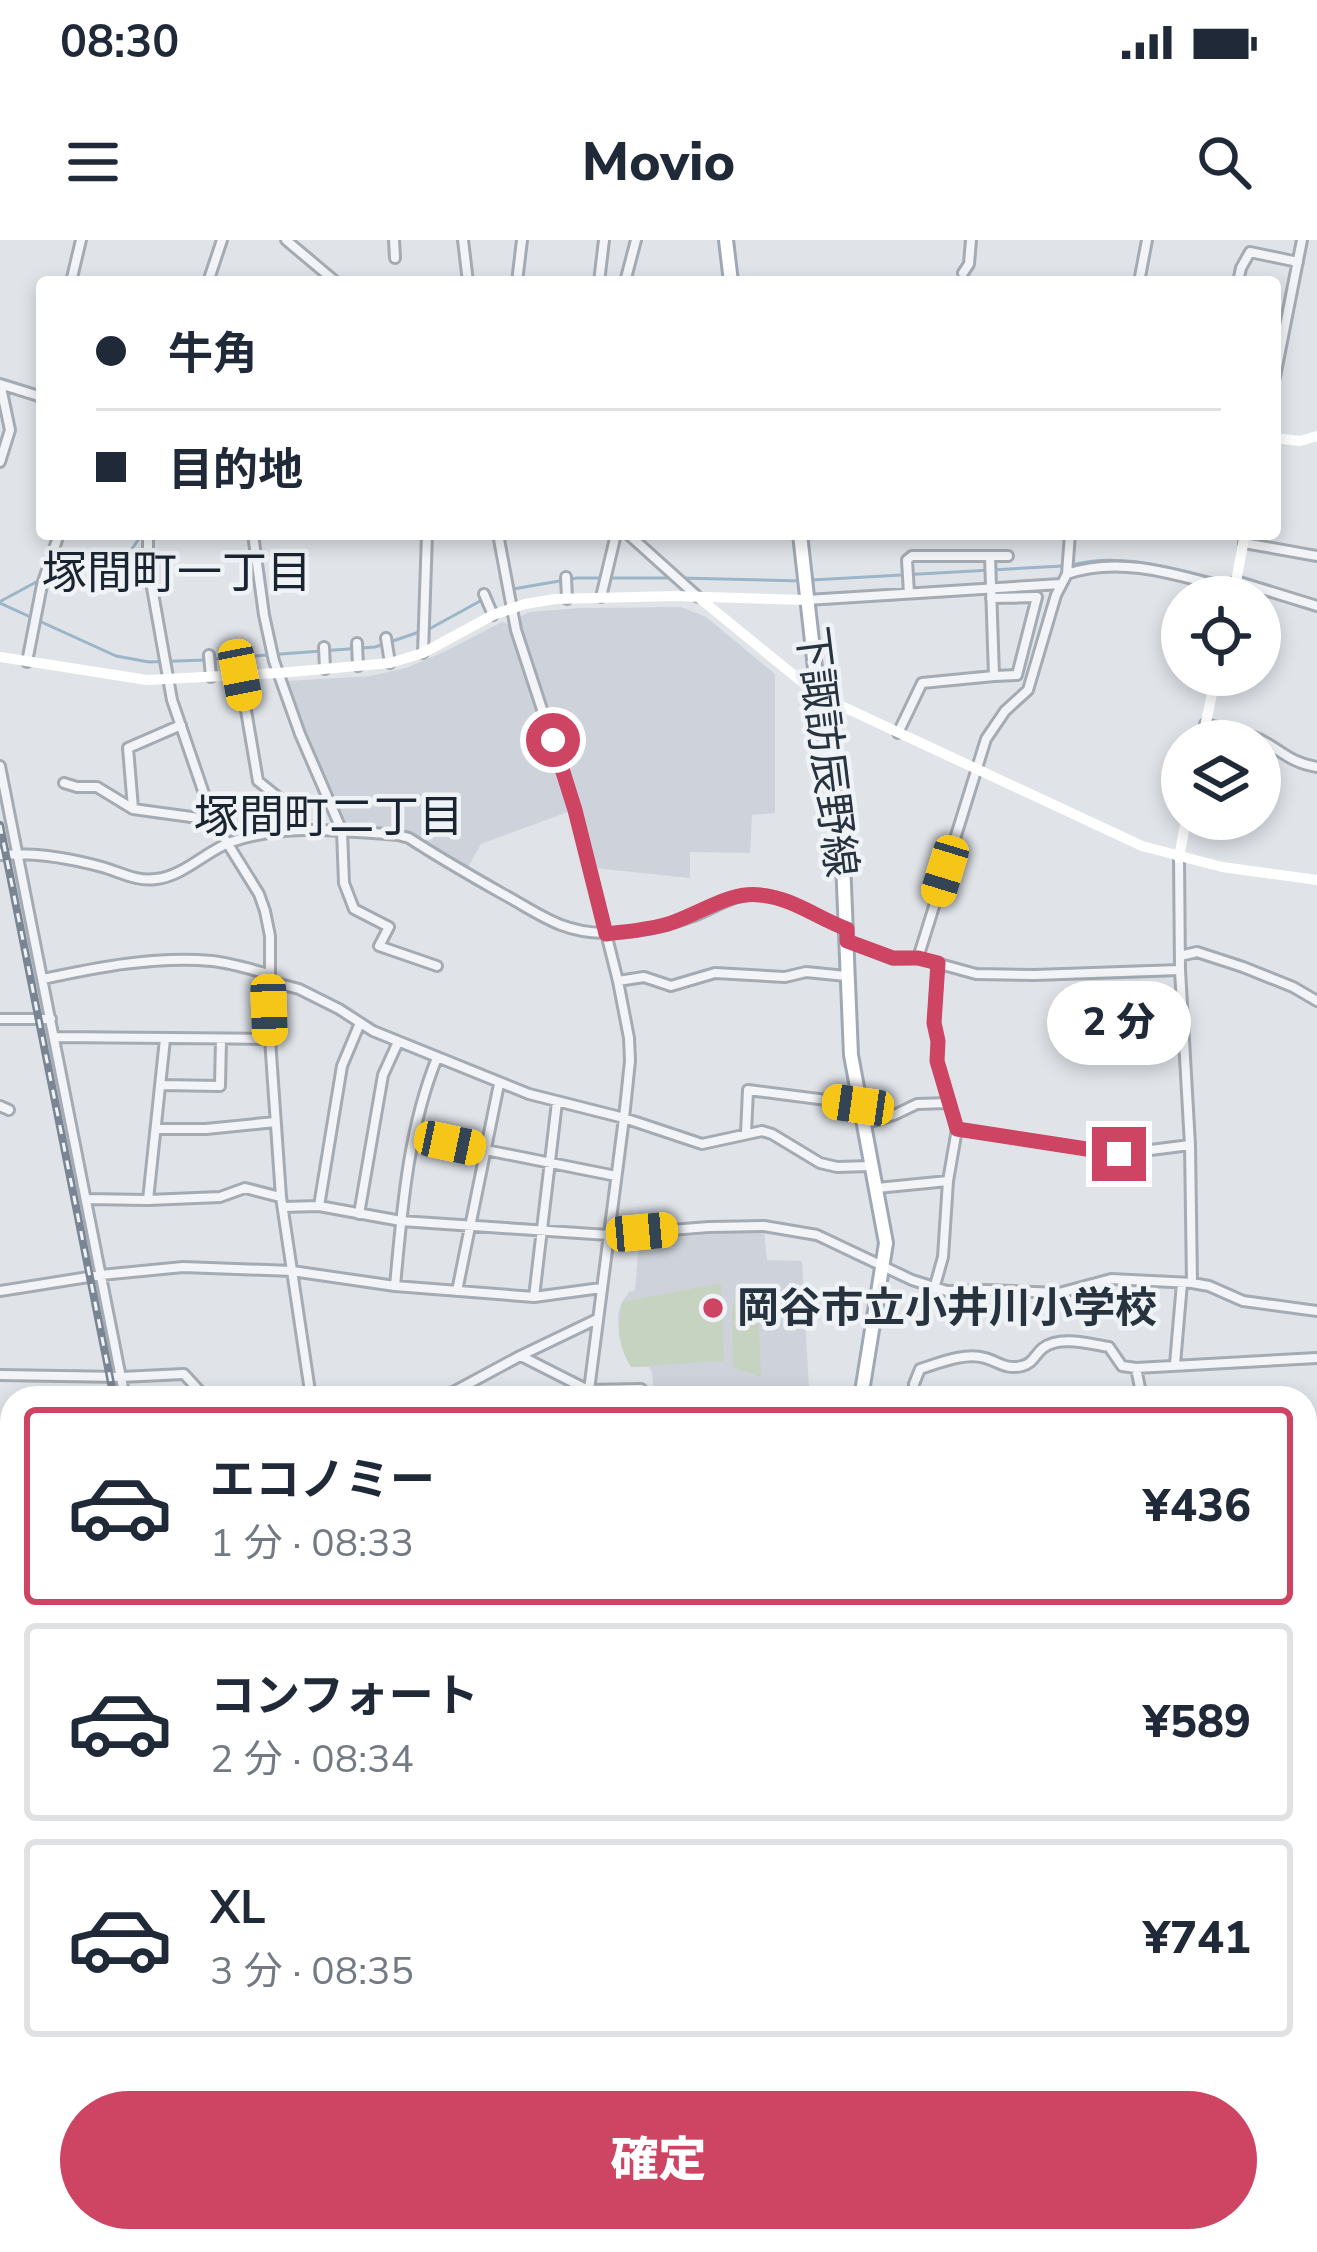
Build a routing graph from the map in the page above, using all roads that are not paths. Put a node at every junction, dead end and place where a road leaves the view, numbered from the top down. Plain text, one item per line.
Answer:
1 (81, 240) edge
2 (222, 240) edge
3 (286, 240) edge
4 (394, 240) edge
5 (463, 240) edge
6 (522, 240) edge
7 (604, 240) edge
8 (635, 240) edge
9 (726, 240) edge
10 (971, 240) edge
11 (1147, 240) edge
12 (1302, 240) edge
13 (395, 258) dead end
14 (1298, 262) junction
15 (963, 273) dead end
16 (72, 276) edge
17 (210, 276) edge
18 (329, 276) edge
19 (467, 276) edge
20 (518, 276) edge
21 (600, 276) edge
22 (626, 276) edge
23 (730, 276) edge
24 (1140, 276) edge
25 (1239, 276) edge
26 (1281, 347) edge
27 (2, 389) edge
28 (36, 397) edge
29 (1317, 436) edge
30 (1281, 439) edge
31 (0, 462) edge
32 (56, 540) edge
33 (148, 540) edge
34 (255, 540) edge
35 (427, 540) edge
36 (499, 540) edge
37 (614, 540) edge
38 (635, 540) edge
39 (801, 540) edge
40 (1070, 540) edge
41 (1245, 540) edge
42 (1253, 540) edge
43 (1008, 556) dead end
44 (1317, 556) edge
45 (990, 560) junction
46 (1067, 574) junction
47 (1178, 576) edge
48 (1237, 576) edge
49 (1061, 584) junction
50 (603, 585) junction
51 (990, 587) junction
52 (909, 593) junction
53 (484, 594) dead end
54 (698, 597) junction
55 (1281, 599) edge
56 (806, 600) junction
57 (1317, 606) edge
58 (512, 608) junction
59 (491, 610) junction
60 (386, 638) dead end
61 (356, 643) dead end
62 (422, 653) junction
63 (0, 657) edge
64 (389, 657) junction
65 (358, 661) junction
66 (27, 662) junction
67 (275, 662) junction
68 (166, 674) junction
69 (240, 675) junction
70 (994, 676) junction
71 (818, 694) junction
72 (182, 725) junction
73 (898, 733) junction
74 (1281, 754) edge
75 (0, 766) edge
76 (1317, 767) edge
77 (976, 770) junction
78 (64, 783) dead end
79 (133, 809) junction
80 (213, 820) junction
81 (297, 829) junction
82 (342, 831) junction
83 (1182, 840) edge
84 (228, 843) junction
85 (0, 853) edge
86 (18, 854) junction
87 (1178, 858) junction
88 (1317, 880) edge
89 (606, 934) junction
90 (847, 935) junction
91 (1180, 956) junction
92 (918, 958) junction
93 (938, 963) junction
94 (437, 966) dead end
95 (1180, 970) junction
96 (848, 976) junction
97 (268, 977) junction
98 (43, 979) junction
99 (618, 981) junction
100 (1317, 1001) edge
101 (0, 1019) edge
102 (50, 1019) junction
103 (1183, 1019) junction
104 (361, 1023) junction
105 (54, 1037) junction
106 (165, 1039) junction
107 (221, 1039) junction
108 (270, 1039) junction
109 (398, 1042) junction
110 (1134, 1056) dead end
111 (437, 1058) junction
112 (161, 1084) junction
113 (499, 1084) junction
114 (557, 1102) junction
115 (947, 1103) junction
116 (858, 1105) junction
117 (624, 1118) junction
118 (274, 1122) junction
119 (862, 1124) junction
120 (157, 1129) junction
121 (957, 1129) junction
122 (746, 1134) junction
123 (416, 1136) junction
124 (1190, 1145) junction
125 (485, 1150) junction
126 (550, 1163) junction
127 (871, 1166) junction
128 (616, 1176) junction
129 (949, 1181) junction
130 (877, 1187) junction
131 (86, 1199) junction
132 (148, 1200) junction
133 (282, 1202) junction
134 (319, 1205) junction
135 (359, 1214) junction
136 (401, 1222) junction
137 (469, 1227) junction
138 (542, 1231) junction
139 (608, 1235) junction
140 (884, 1267) junction
141 (292, 1271) junction
142 (101, 1275) junction
143 (1187, 1283) junction
144 (395, 1286) junction
145 (601, 1288) junction
146 (934, 1289) junction
147 (0, 1291) edge
148 (458, 1291) junction
149 (534, 1297) junction
150 (1317, 1311) edge
151 (596, 1320) junction
152 (520, 1356) junction
153 (1317, 1358) edge
154 (1175, 1364) junction
155 (1136, 1368) junction
156 (0, 1375) edge
157 (122, 1377) junction
158 (123, 1386) edge
159 (195, 1386) edge
160 (309, 1386) edge
161 (464, 1386) edge
162 (574, 1386) edge
163 (589, 1386) edge
164 (863, 1386) edge
165 (914, 1386) edge
166 (1140, 1386) edge

1 - 16 street
2 - 17 street
3 - 18 street
4 - 13 street
5 - 19 street
6 - 20 street
7 - 21 street
8 - 22 street
9 - 23 main road
10 - 15 street
11 - 24 street
12 - 14 street
14 - 25 street
14 - 26 street
27 - 28 street
27 - 31 street
29 - 30 street
32 - 66 street
33 - 68 street
34 - 67 street
35 - 62 street
36 - 58 street
37 - 50 street
38 - 54 street
39 - 56 main road, 下諏訪辰野線
40 - 46 street
41 - 48 street
42 - 44 street
43 - 45 street
45 - 51 street
45 - 52 street
46 - 47 street
46 - 49 street
49 - 51 street
49 - 77 street
50 - 54 street
50 - 58 street
51 - 52 street
51 - 70 street
51 - 70 street
52 - 56 street
53 - 59 street
54 - 56 street
54 - 71 street
55 - 57 street
56 - 71 main road, 下諏訪辰野線
58 - 59 street
58 - 89 street
59 - 62 street
60 - 64 street
61 - 65 street
62 - 64 street
63 - 66 street
64 - 65 street
65 - 67 street
66 - 68 street
67 - 69 street
67 - 82 street
68 - 69 street
68 - 72 street
69 - 81 street
70 - 73 street
71 - 73 street
71 - 90 main road, 下諏訪辰野線
72 - 79 street
72 - 80 street
73 - 77 street
74 - 76 street
75 - 86 street
77 - 87 street
77 - 92 street
78 - 79 street
79 - 80 street
80 - 84 street
81 - 82 street
81 - 84 street
82 - 89 street
82 - 94 street
83 - 87 street
84 - 86 street
84 - 97 street
85 - 86 street
86 - 98 street
87 - 88 street
87 - 91 street
89 - 90 street
89 - 99 street
90 - 92 street
90 - 96 main road, 下諏訪辰野線
91 - 95 street
91 - 100 street
92 - 93 street
93 - 95 street
93 - 115 street
95 - 103 street
96 - 99 street
96 - 116 main road, 下諏訪辰野線
97 - 98 street
97 - 104 street
97 - 108 street
98 - 102 street
99 - 117 street
101 - 102 street
102 - 105 street
103 - 110 street
103 - 124 street
104 - 109 street
104 - 134 street
105 - 106 street
105 - 131 street
106 - 107 street
106 - 112 street
107 - 108 street
107 - 112 street
108 - 118 street
109 - 111 street
109 - 135 street
111 - 113 street
111 - 123 street
112 - 120 street
113 - 114 street
113 - 125 street
114 - 117 street
114 - 126 street
115 - 119 street
115 - 121 street
116 - 119 main road, 下諏訪辰野線
116 - 122 street
117 - 122 street
117 - 128 street
118 - 120 street
118 - 133 street
119 - 127 main road, 下諏訪辰野線
120 - 132 street
121 - 124 street
121 - 129 street
122 - 127 street
123 - 125 street
123 - 136 street
124 - 143 street
125 - 126 street
125 - 137 street
126 - 128 street
126 - 138 street
127 - 130 main road, 下諏訪辰野線
128 - 139 street
129 - 130 street
129 - 146 street
130 - 140 main road, 下諏訪辰野線
131 - 132 street
131 - 142 street
132 - 133 street
133 - 134 street
133 - 141 street
134 - 135 street
135 - 136 street
136 - 137 street
136 - 144 street
137 - 138 street
137 - 148 street
138 - 139 street
138 - 149 street
139 - 140 street
139 - 145 street
140 - 146 street
140 - 164 main road, 下諏訪辰野線
141 - 142 street
141 - 144 street
141 - 160 street
142 - 147 street
142 - 157 street
143 - 146 street
143 - 150 street
143 - 154 street
144 - 148 street
145 - 149 street
145 - 151 street
148 - 149 street
151 - 152 street
151 - 163 street
152 - 161 street
152 - 162 street
153 - 154 street
154 - 155 street
155 - 165 street
155 - 166 street
156 - 157 street
157 - 158 street
157 - 159 street

